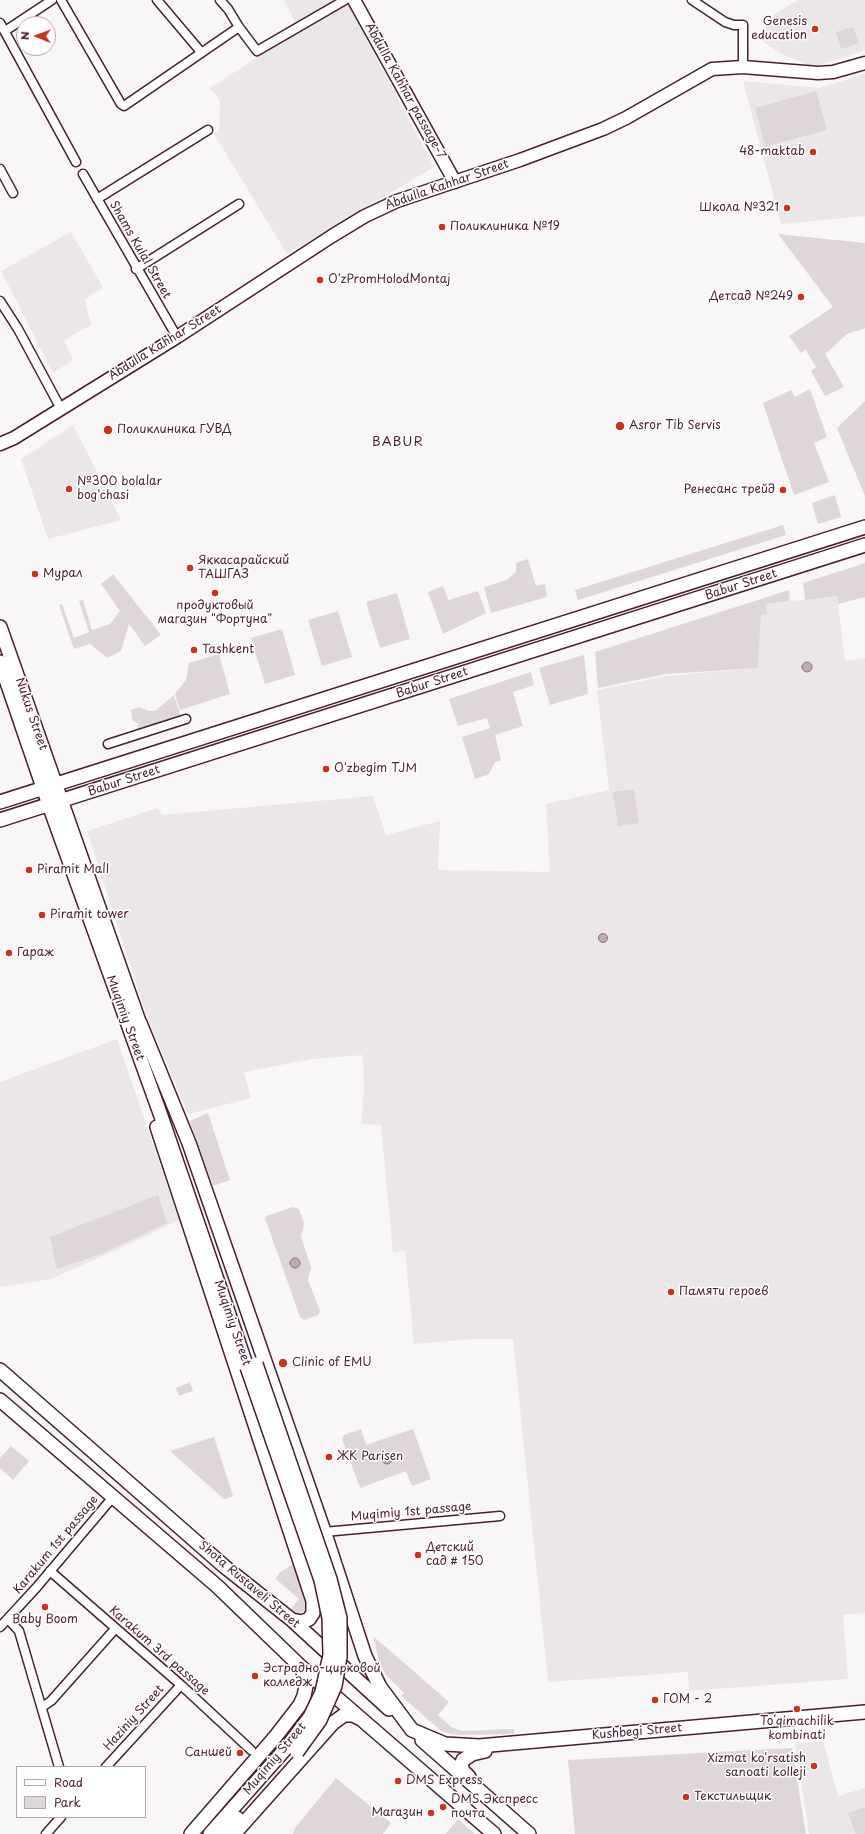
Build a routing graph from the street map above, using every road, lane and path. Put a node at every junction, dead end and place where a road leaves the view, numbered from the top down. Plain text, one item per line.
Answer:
1 (52, 0) edge
2 (61, 0) edge
3 (158, 0) edge
4 (220, 0) edge
5 (345, 0) edge
6 (354, 0) edge
7 (692, 0) edge
8 (0, 23) edge
9 (239, 27) junction
10 (5, 31) junction
11 (201, 52) junction
12 (865, 63) edge
13 (743, 67) junction
14 (208, 130) dead end
15 (76, 162) dead end
16 (0, 169) edge
17 (83, 174) dead end
18 (455, 182) junction
19 (13, 193) dead end
20 (97, 199) junction
21 (239, 204) dead end
22 (136, 269) junction
23 (0, 301) edge
24 (177, 337) junction
25 (61, 409) junction
26 (0, 444) edge
27 (865, 527) edge
28 (865, 545) edge
29 (0, 627) edge
30 (0, 662) edge
31 (347, 692) junction
32 (352, 708) junction
33 (186, 719) dead end
34 (108, 744) dead end
35 (49, 786) junction
36 (0, 802) edge
37 (55, 803) junction
38 (0, 820) edge
39 (135, 1026) junction
40 (252, 1366) junction
41 (0, 1370) edge
42 (0, 1400) edge
43 (113, 1497) junction
44 (500, 1516) dead end
45 (324, 1532) junction
46 (333, 1558) junction
47 (303, 1568) junction
48 (50, 1571) junction
49 (8, 1619) junction
50 (292, 1620) junction
51 (0, 1627) edge
52 (115, 1629) junction
53 (300, 1666) junction
54 (181, 1685) junction
55 (389, 1699) junction
56 (42, 1707) junction
57 (865, 1712) edge
58 (865, 1717) edge
59 (360, 1718) junction
60 (829, 1718) junction
61 (412, 1730) junction
62 (276, 1736) junction
63 (454, 1746) junction
64 (251, 1750) dead end
65 (302, 1757) junction
66 (59, 1766) edge
67 (107, 1766) edge
68 (463, 1771) joint
69 (495, 1804) junction
70 (60, 1818) edge
71 (46, 1834) edge
72 (191, 1834) edge
73 (210, 1834) edge
74 (222, 1834) edge
75 (234, 1834) edge
76 (494, 1834) edge
77 (529, 1834) edge

1 - 10 street
2 - 11 street
3 - 11 street
4 - 9 street
5 - 9 street
6 - 18 street, Abdulla Kahhar passage-7
7 - 13 street
8 - 10 street
9 - 11 street
10 - 15 street
12 - 13 street, Abdulla Kahhar Street
13 - 18 street, Abdulla Kahhar Street
14 - 20 street
16 - 19 street
17 - 20 street, Shams Kulal Street
18 - 24 street, Abdulla Kahhar Street
20 - 22 street, Shams Kulal Street
21 - 22 street
22 - 24 street, Shams Kulal Street
23 - 25 street
24 - 25 street, Abdulla Kahhar Street
25 - 26 street, Abdulla Kahhar Street
27 - 31 main road, Babur Street
28 - 32 main road, Babur Street
29 - 35 main road, Nukus Street
30 - 35 main road, Nukus Street
31 - 32 main road
31 - 35 main road, Babur Street
32 - 37 main road, Babur Street
33 - 34 street
35 - 36 main road, Babur Street
35 - 37 main road, Nukus Street
37 - 38 main road, Babur Street
37 - 39 main road, Muqimiy Street
39 - 40 main road, Muqimiy Street
39 - 45 main road
39 - 47 main road
40 - 73 main road, Muqimiy Street, bridge
40 - 74 main road, Muqimiy Street, bridge
41 - 50 main road, Shota Rustaveli Street
42 - 43 main road, Shota Rustaveli Street
43 - 48 street, Karakum 1st passage
43 - 53 main road, Shota Rustaveli Street
44 - 45 street, Muqimiy 1st passage
45 - 46 main road
46 - 47 main road
46 - 55 main road
47 - 50 main road
48 - 49 street, Karakum 1st passage
48 - 52 street, Karakum 3rd passage
49 - 51 street, Karakum 1st passage
49 - 56 street
50 - 61 main road, Shota Rustaveli Street
52 - 54 street, Karakum 3rd passage
52 - 56 street
53 - 59 main road, Shota Rustaveli Street
53 - 62 main road
54 - 64 street, Karakum 3rd passage
54 - 67 street, Haziniy Street
55 - 61 main road
55 - 63 main road
56 - 66 street
57 - 60 main road, Kushbegi Street
58 - 60 main road, Kushbegi Street
59 - 65 main road
59 - 76 main road, Shota Rustaveli Street
60 - 63 main road, Kushbegi Street
60 - 68 main road, Kushbegi Street
61 - 63 main road, Kushbegi Street
61 - 69 main road, Shota Rustaveli Street
62 - 65 main road
62 - 72 main road
65 - 75 main road
68 - 69 main road, Shota Rustaveli Street
69 - 77 main road, Shota Rustaveli Street
70 - 71 street

